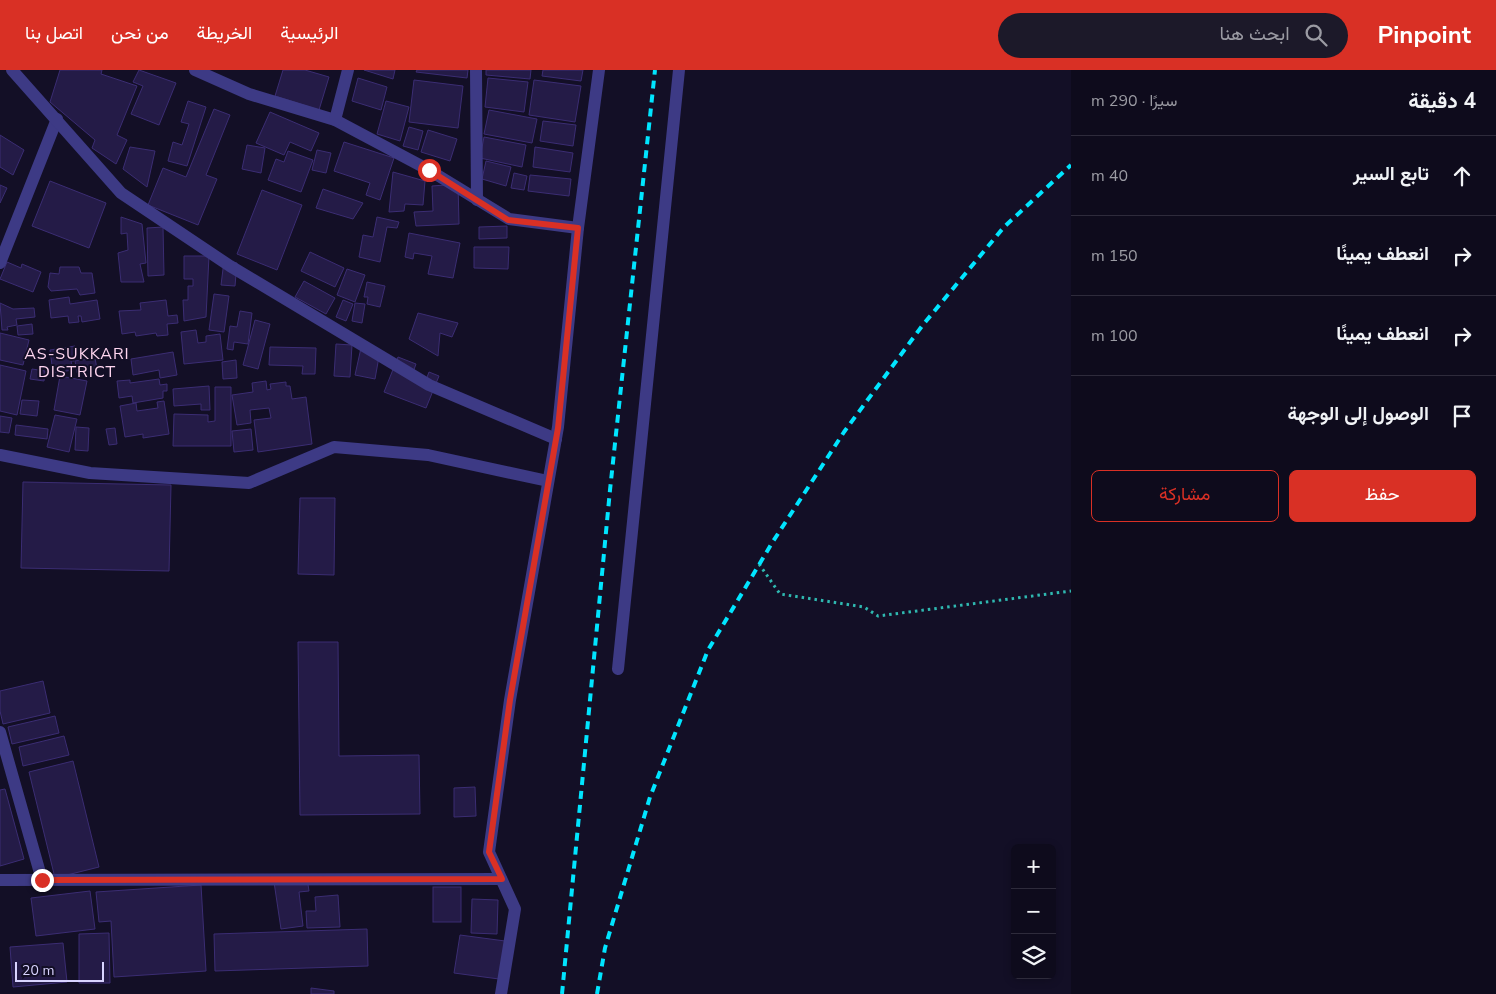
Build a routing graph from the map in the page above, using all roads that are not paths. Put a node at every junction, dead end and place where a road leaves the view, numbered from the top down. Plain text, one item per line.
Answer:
1 (12, 70) edge
2 (195, 70) edge
3 (348, 70) edge
4 (476, 70) edge
5 (599, 70) edge
6 (679, 70) edge
7 (57, 119) junction
8 (335, 120) junction
9 (477, 200) junction
10 (578, 228) junction
11 (0, 264) edge
12 (556, 440) junction
13 (0, 455) edge
14 (548, 481) junction
15 (618, 668) dead end
16 (0, 732) edge
17 (502, 879) junction
18 (0, 880) edge
19 (42, 880) junction
20 (501, 994) edge

1 - 7 street
2 - 8 street
3 - 8 street
4 - 9 street
5 - 10 street
6 - 15 street
7 - 11 street
7 - 12 street
8 - 9 street
9 - 10 street
10 - 12 street
12 - 14 street
13 - 14 street
14 - 17 street
16 - 19 street
17 - 19 street
17 - 20 street
18 - 19 street

